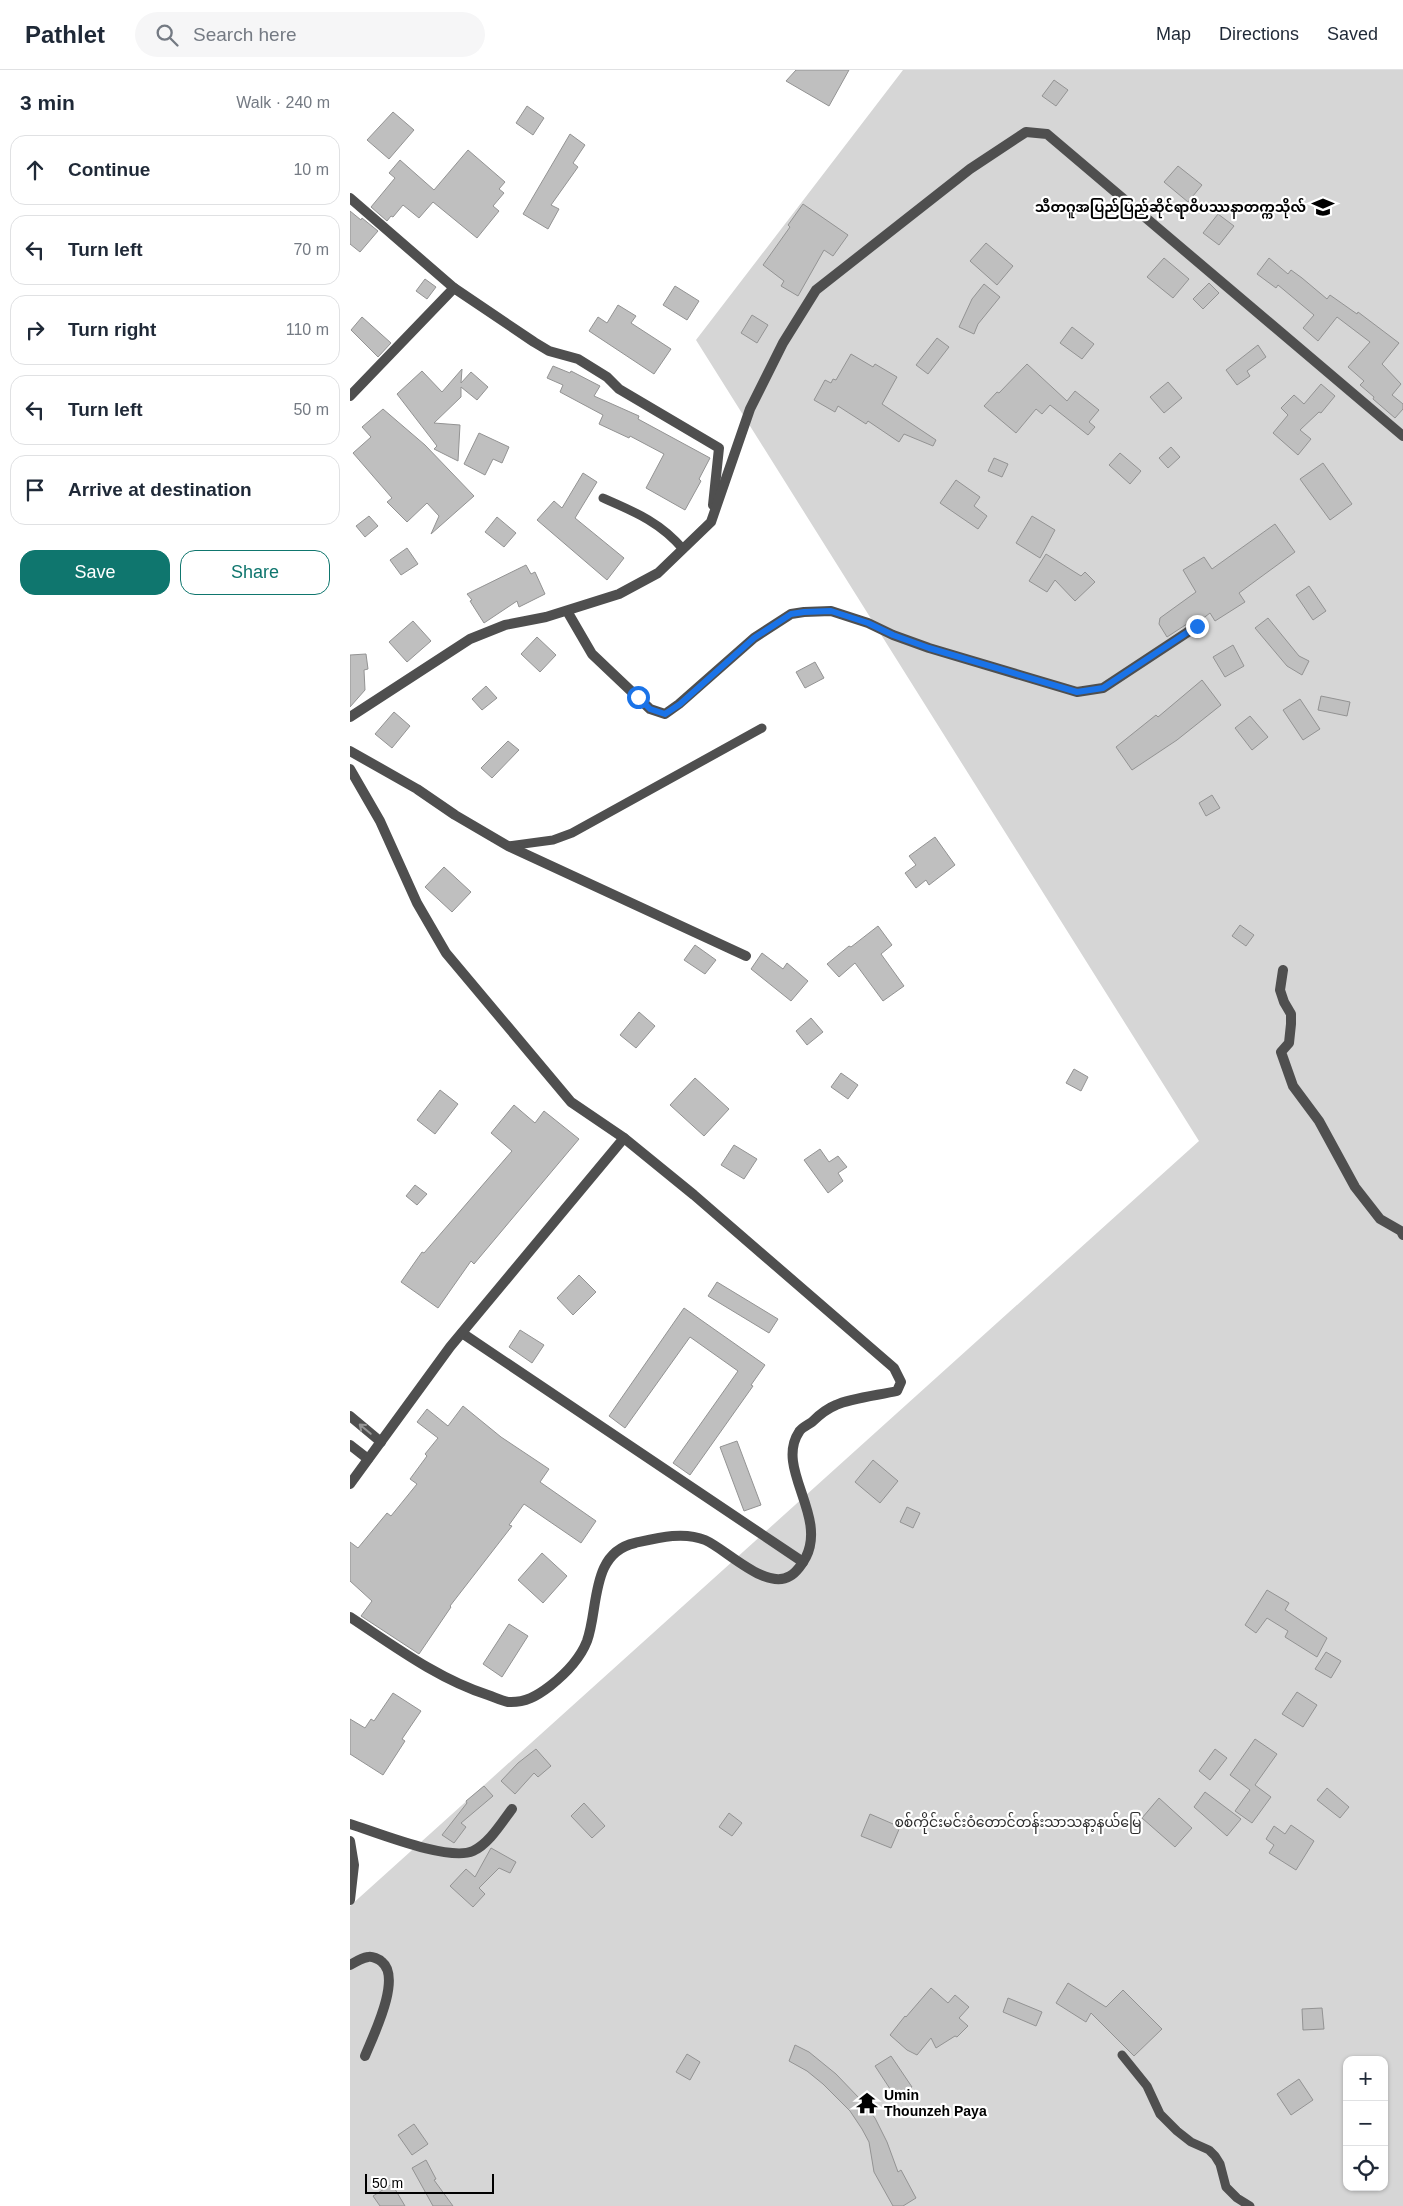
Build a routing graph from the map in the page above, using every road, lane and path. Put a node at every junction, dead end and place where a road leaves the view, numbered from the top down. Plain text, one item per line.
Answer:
1 (350, 198) edge
2 (454, 288) junction
3 (350, 396) edge
4 (1403, 436) edge
5 (603, 498) dead end
6 (711, 522) junction
7 (683, 549) junction
8 (567, 611) junction
9 (1197, 626) dead end
10 (350, 717) edge
11 (762, 728) dead end
12 (350, 751) edge
13 (350, 769) edge
14 (508, 846) junction
15 (746, 956) dead end
16 (1283, 970) dead end
17 (624, 1138) junction
18 (1403, 1235) edge
19 (462, 1333) junction
20 (350, 1416) edge
21 (381, 1442) junction
22 (350, 1445) edge
23 (368, 1459) junction
24 (350, 1484) edge
25 (803, 1562) junction
26 (350, 1617) edge
27 (512, 1809) dead end
28 (350, 1824) edge
29 (350, 1841) edge
30 (350, 1900) edge
31 (350, 1965) edge
32 (1122, 2055) dead end
33 (365, 2056) dead end
34 (1250, 2206) edge

1 - 2 street
2 - 3 street
2 - 6 street
4 - 6 street
5 - 7 lane
6 - 7 street
7 - 8 street
8 - 9 street
8 - 10 street
11 - 14 lane
12 - 14 street
13 - 17 street
14 - 15 street
16 - 18 street
17 - 19 street
17 - 25 street
19 - 21 street
19 - 25 street
21 -> 20 street
21 - 23 street
22 - 23 street
23 - 24 street
25 - 26 street
27 - 28 street
29 - 30 street
31 - 33 street
32 - 34 lane

